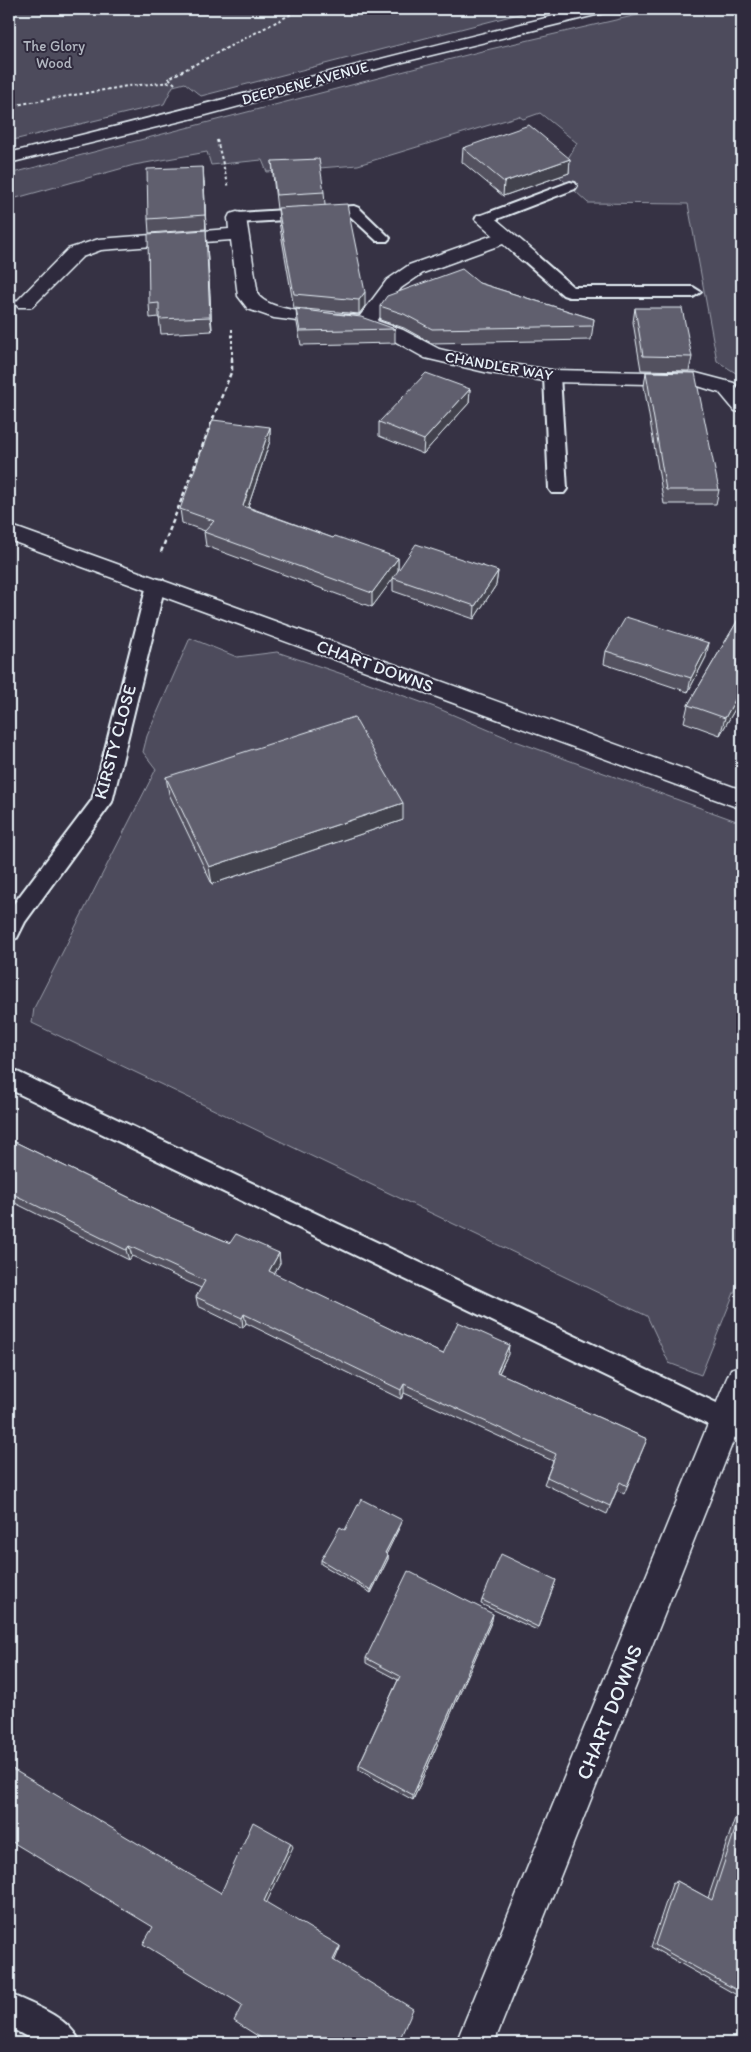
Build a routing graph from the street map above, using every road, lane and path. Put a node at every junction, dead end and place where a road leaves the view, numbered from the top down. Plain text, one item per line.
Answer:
1 (602, 9) edge
2 (173, 82) dead end
3 (9, 106) edge
4 (9, 158) edge
5 (570, 186) dead end
6 (484, 219) joint
7 (238, 226) junction
8 (506, 237) junction
9 (382, 238) dead end
10 (529, 257) joint
11 (693, 292) dead end
12 (25, 303) dead end
13 (255, 305) junction
14 (365, 323) junction
15 (552, 376) junction
16 (742, 406) edge
17 (558, 489) dead end
18 (9, 532) edge
19 (156, 585) junction
20 (742, 800) edge
21 (9, 932) edge
22 (9, 1078) edge
23 (742, 1380) edge
24 (734, 1425) edge
25 (9, 2010) edge
26 (64, 2043) edge
27 (474, 2043) edge

1 - 4 main road, DEEPDENE AVENUE
2 - 3 path
5 - 6 lane
6 - 8 main road
7 - 9 lane
7 - 12 main road
7 - 13 main road
8 - 10 main road
8 - 14 main road
10 - 11 lane
13 - 14 main road, CHANDLER WAY
13 - 19 path
14 - 15 main road, CHANDLER WAY
15 - 16 main road, CHANDLER WAY
15 - 17 lane
18 - 19 main road, CHART DOWNS
19 - 20 main road, CHART DOWNS
19 - 21 lane, KIRSTY CLOSE
22 - 24 lane
23 - 24 main road, CHART DOWNS
24 - 27 main road, CHART DOWNS
25 - 26 lane

